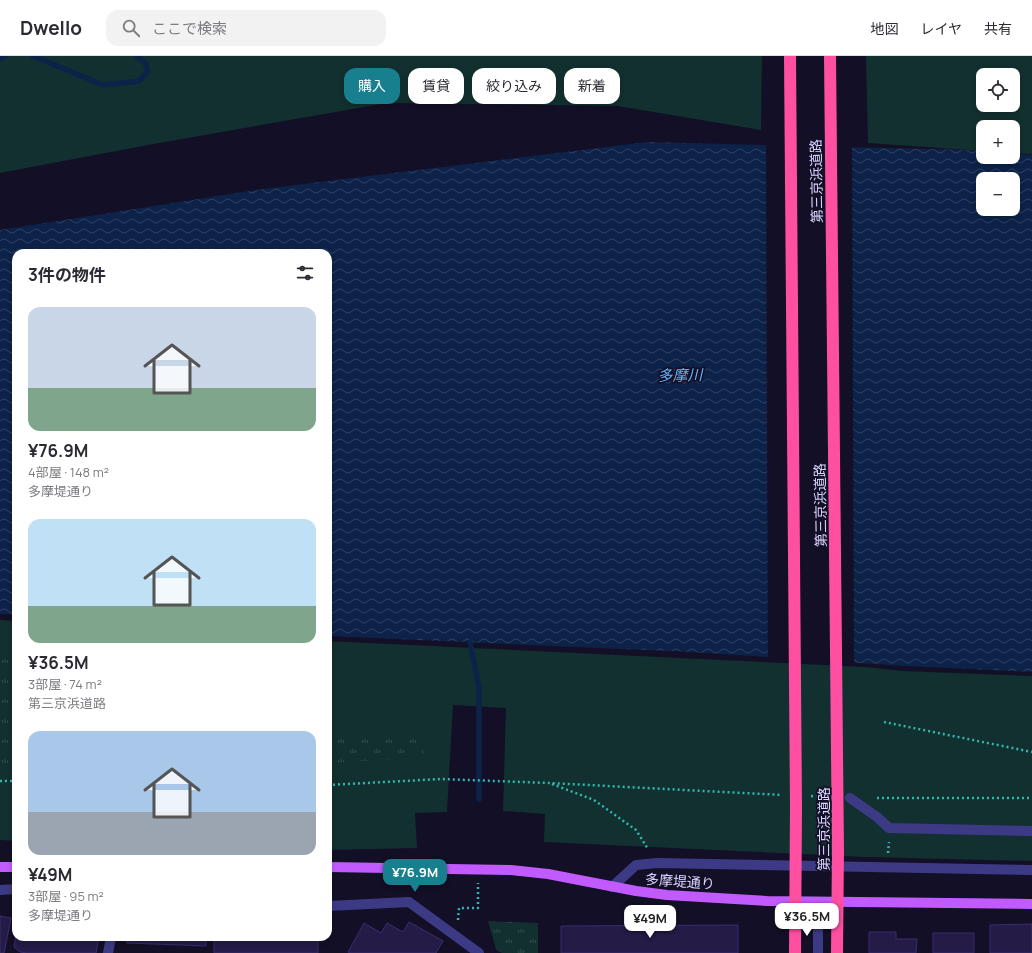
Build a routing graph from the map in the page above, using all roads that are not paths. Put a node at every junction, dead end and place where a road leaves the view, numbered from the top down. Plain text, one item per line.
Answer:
1 (790, 56) edge
2 (830, 56) edge
3 (850, 798) road end
4 (1032, 831) edge
5 (0, 867) edge
6 (12, 867) edge
7 (332, 867) edge
8 (1032, 870) edge
9 (612, 887) junction
10 (12, 889) edge
11 (0, 890) edge
12 (1032, 904) edge
13 (332, 906) edge
14 (818, 920) dead end
15 (110, 941) edge
16 (108, 953) edge
17 (479, 953) edge
18 (795, 953) edge
19 (818, 953) edge
20 (838, 953) edge

1 - 18 highway, 第三京浜道路, bridge
2 - 20 highway, 第三京浜道路, bridge
3 - 4 street
5 - 6 main road
7 - 9 main road, 多摩堤通り
8 - 9 street
9 - 12 main road, 多摩堤通り
10 - 11 street
13 - 17 street
14 - 19 street
15 - 16 street

